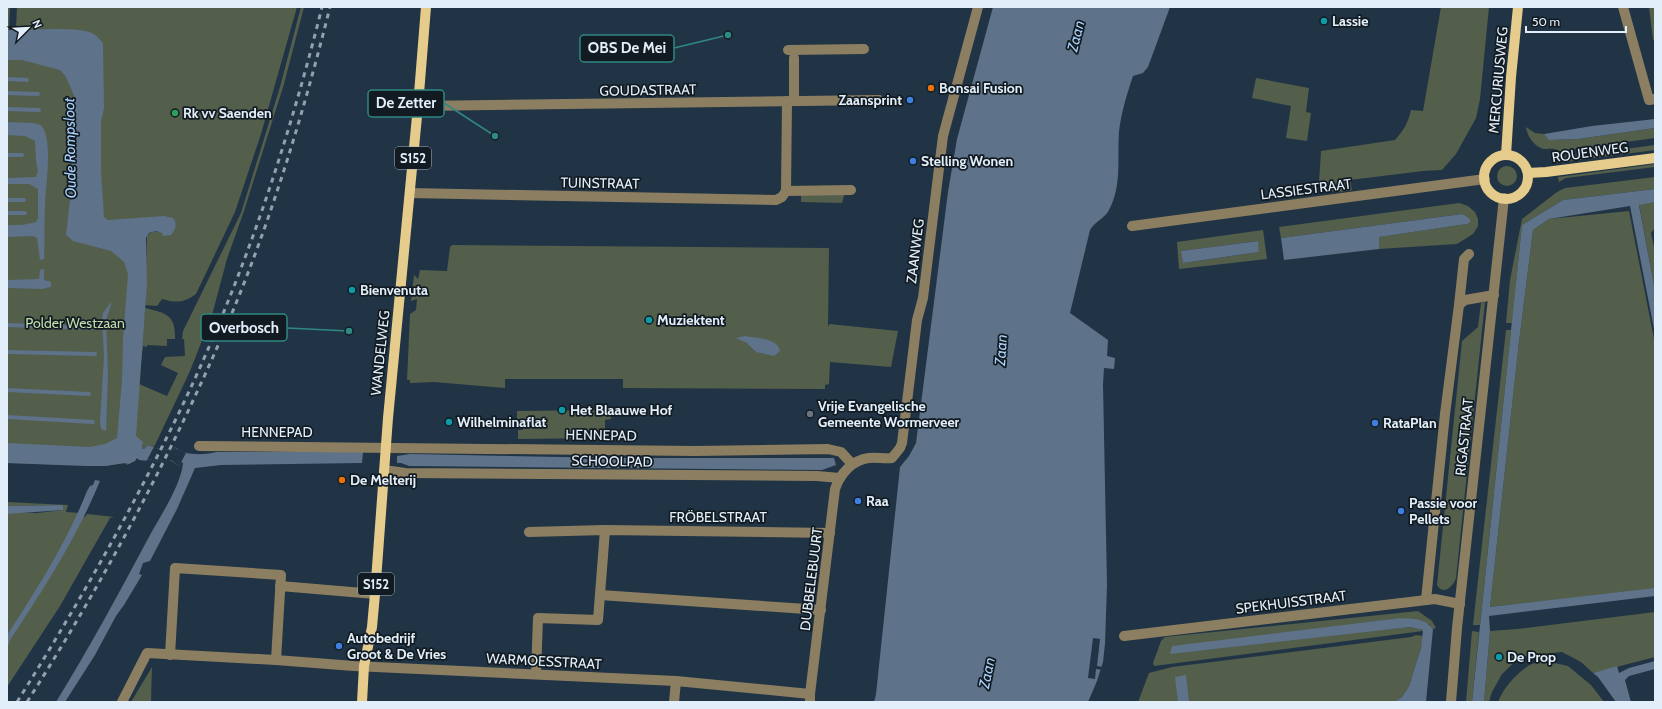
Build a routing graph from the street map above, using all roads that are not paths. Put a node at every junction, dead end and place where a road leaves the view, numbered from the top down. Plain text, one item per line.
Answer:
1 (426, 7) edge
2 (978, 7) edge
3 (1518, 7) edge
4 (1623, 7) edge
5 (864, 49) dead end
6 (1655, 99) edge
7 (879, 100) dead end
8 (790, 101) junction
9 (418, 106) junction
10 (1506, 155) junction
11 (1655, 158) edge
12 (1528, 173) junction
13 (1485, 179) junction
14 (851, 190) dead end
15 (786, 191) junction
16 (410, 193) junction
17 (1504, 198) junction
18 (1132, 226) dead end
19 (1469, 254) dead end
20 (1494, 295) junction
21 (1458, 305) junction
22 (199, 446) dead end
23 (386, 449) junction
24 (852, 464) junction
25 (384, 467) junction
26 (840, 478) junction
27 (605, 530) junction
28 (529, 532) dead end
29 (830, 533) junction
30 (280, 586) junction
31 (375, 594) junction
32 (600, 596) junction
33 (1426, 600) junction
34 (1460, 604) junction
35 (821, 610) junction
36 (1124, 636) dead end
37 (170, 654) junction
38 (276, 660) junction
39 (364, 666) junction
40 (536, 674) junction
41 (676, 681) junction
42 (810, 698) edge
43 (122, 702) edge
44 (362, 702) edge
45 (674, 702) edge
46 (1451, 702) edge

1 - 9 main road, WANDELWEG / S152
2 - 24 street, ZAANWEG
3 - 10 main road, MERCURIUSWEG
4 - 6 street
5 - 8 street
7 - 8 street, GOUDASTRAAT
8 - 9 street, GOUDASTRAAT
8 - 15 street
9 - 16 main road, WANDELWEG / S152
10 - 12 main road
10 - 13 main road
11 - 12 main road, ROUENWEG
12 - 17 main road
13 - 17 main road
13 - 18 street, LASSIESTRAAT
14 - 15 street, TUINSTRAAT
15 - 16 street, TUINSTRAAT
16 - 23 main road, WANDELWEG / S152
17 - 20 street, RIGASTRAAT
19 - 21 street
20 - 21 street
20 - 34 street, RIGASTRAAT
21 - 33 street
22 - 23 street, HENNEPAD
23 - 24 street, HENNEPAD
23 - 25 main road, WANDELWEG / S152
24 - 26 street, DUBBELEBUURT
25 - 26 street, SCHOOLPAD
25 - 31 main road, WANDELWEG / S152
26 - 29 street, DUBBELEBUURT
27 - 28 street, FRÖBELSTRAAT
27 - 29 street, FRÖBELSTRAAT
27 - 32 street
29 - 35 street, DUBBELEBUURT
30 - 31 street
30 - 37 street
30 - 38 street
31 - 39 main road, WANDELWEG / S152
32 - 35 street
32 - 40 street
33 - 34 street, SPEKHUISSTRAAT
33 - 36 street, SPEKHUISSTRAAT
34 - 46 street, RIGASTRAAT
35 - 42 street, DUBBELEBUURT
37 - 38 street, WARMOESSTRAAT
37 - 43 street, WARMOESSTRAAT
38 - 39 street, WARMOESSTRAAT
39 - 40 street, WARMOESSTRAAT
39 - 44 main road, WANDELWEG / S152
40 - 41 street, WARMOESSTRAAT
41 - 42 street, WARMOESSTRAAT
41 - 45 street

